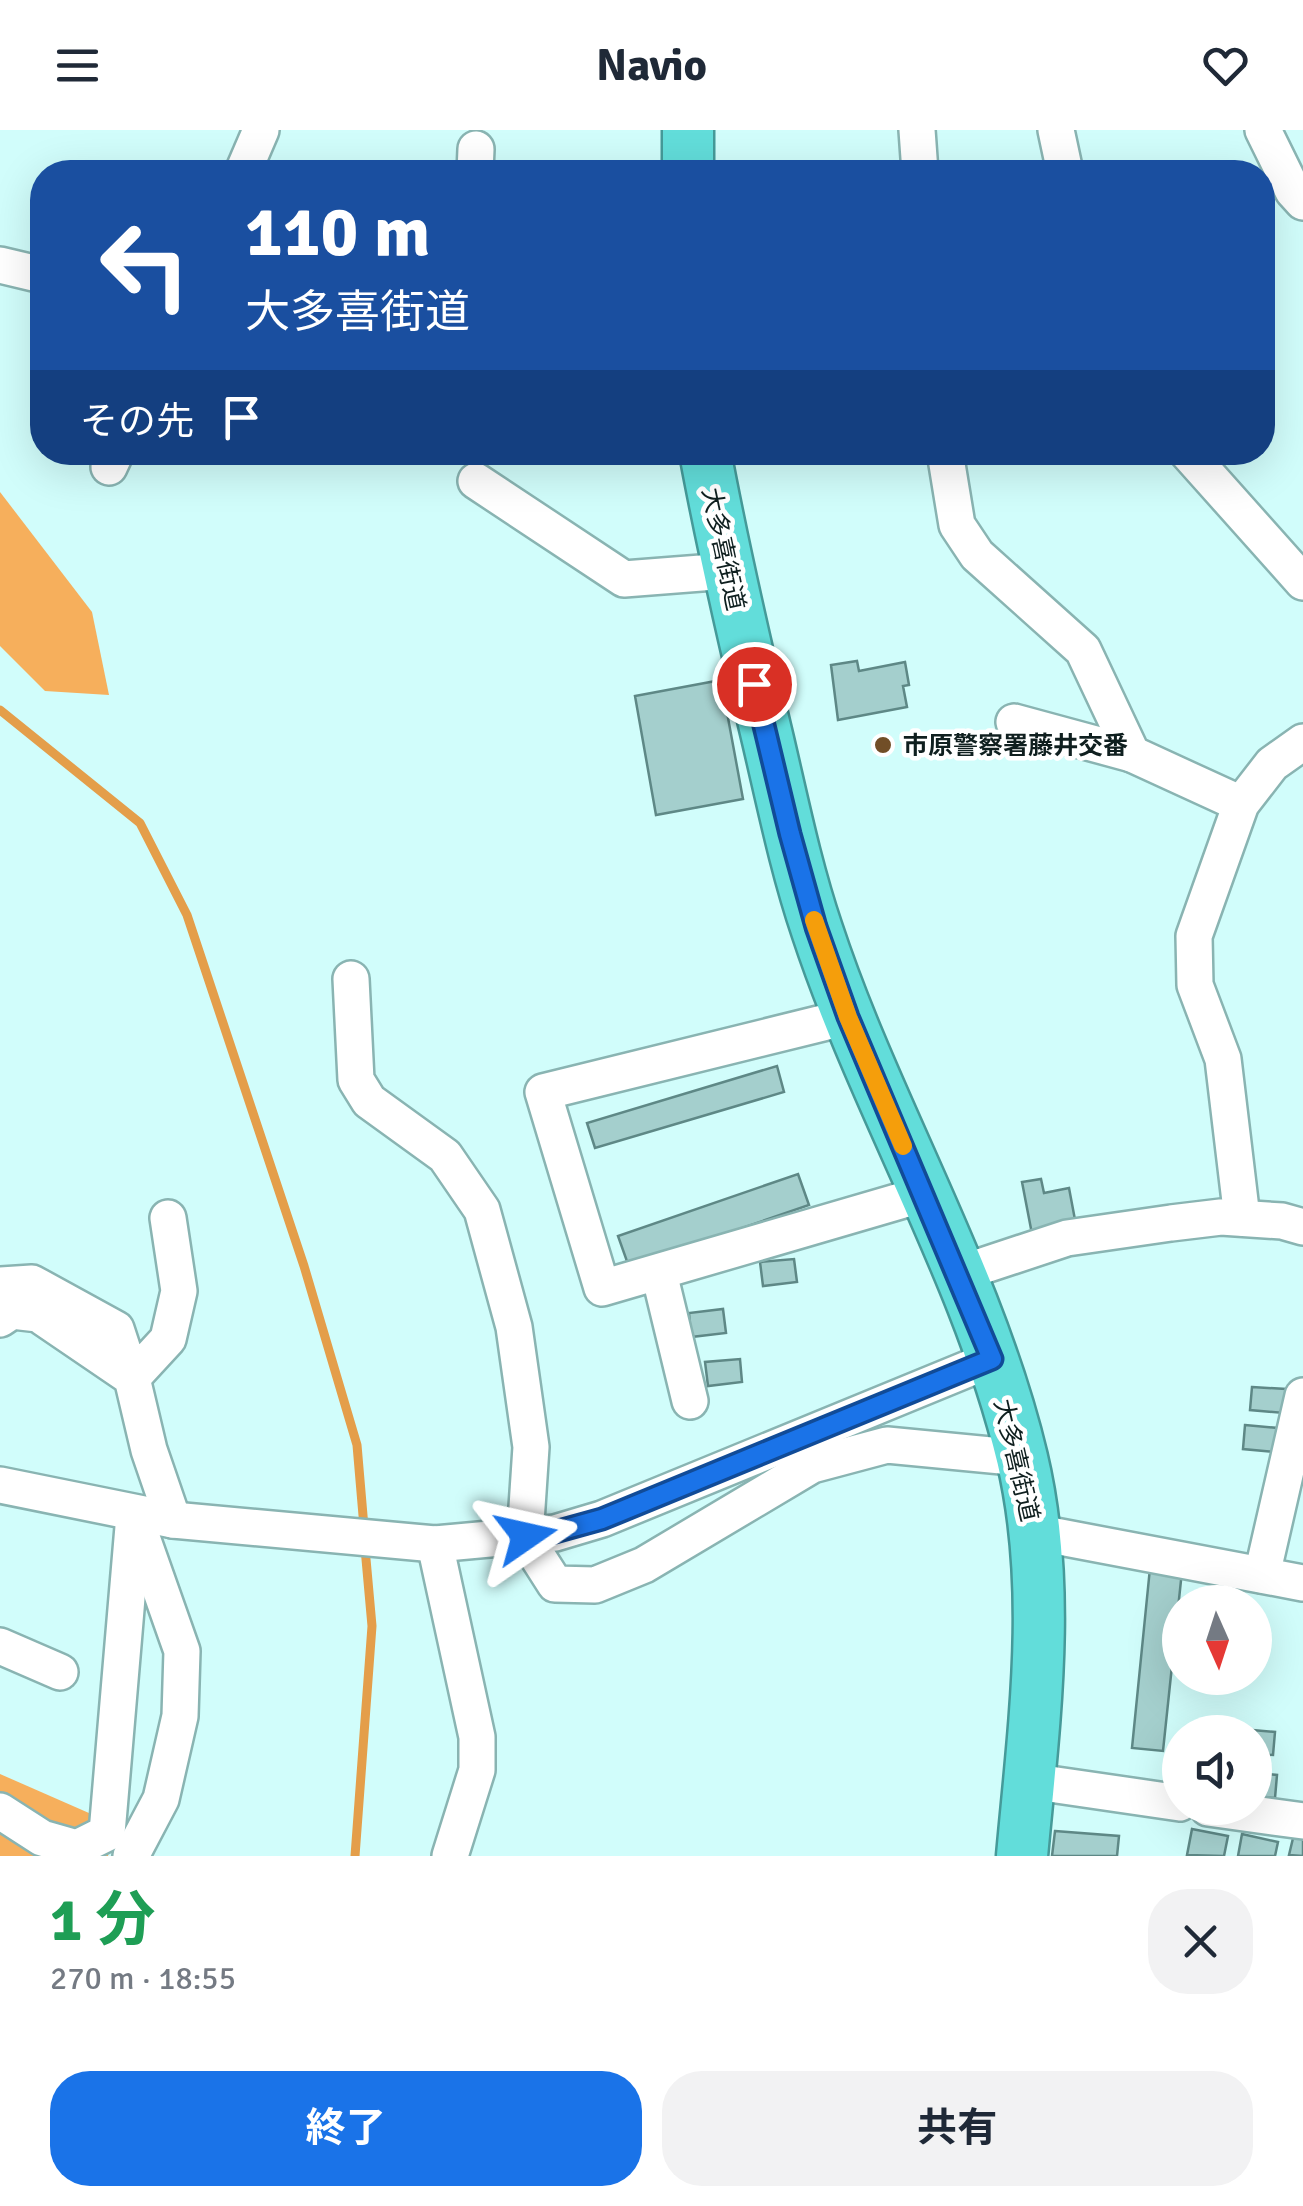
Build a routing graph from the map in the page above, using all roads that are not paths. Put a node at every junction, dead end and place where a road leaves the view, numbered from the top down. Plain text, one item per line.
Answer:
1 (261, 130) edge
2 (688, 130) edge
3 (918, 130) edge
4 (1056, 130) edge
5 (1263, 130) edge
6 (248, 160) edge
7 (688, 160) edge
8 (919, 160) edge
9 (1063, 160) edge
10 (1303, 202) edge
11 (0, 265) edge
12 (30, 273) edge
13 (707, 465) edge
14 (948, 465) edge
15 (1199, 465) edge
16 (476, 482) dead end
17 (728, 571) junction
18 (1303, 582) edge
19 (1014, 722) dead end
20 (1303, 742) edge
21 (1132, 754) junction
22 (1241, 804) junction
23 (351, 979) dead end
24 (848, 1017) junction
25 (924, 1194) junction
26 (168, 1218) dead end
27 (1242, 1218) junction
28 (1303, 1227) edge
29 (659, 1273) junction
30 (958, 1274) junction
31 (0, 1285) edge
32 (0, 1319) edge
33 (992, 1359) junction
34 (132, 1378) junction
35 (1303, 1396) edge
36 (690, 1402) dead end
37 (1022, 1458) junction
38 (0, 1485) edge
39 (134, 1515) junction
40 (172, 1520) junction
41 (1034, 1532) junction
42 (526, 1536) junction
43 (435, 1544) junction
44 (1262, 1576) junction
45 (1303, 1583) edge
46 (0, 1646) edge
47 (60, 1672) dead end
48 (1028, 1781) junction
49 (1162, 1801) edge
50 (0, 1810) edge
51 (1272, 1817) edge
52 (1303, 1821) edge
53 (131, 1856) edge
54 (450, 1856) edge
55 (1022, 1856) edge

1 - 6 street
2 - 7 highway
3 - 8 street
4 - 9 street
5 - 10 street
11 - 12 street
13 - 17 highway, 大多喜街道
14 - 21 street
15 - 18 street
16 - 17 street
17 - 24 highway, 大多喜街道
19 - 21 street
20 - 22 street
21 - 22 street
22 - 27 street
23 - 42 street
24 - 25 highway, 大多喜街道
24 - 29 street
25 - 29 street
25 - 30 highway, 大多喜街道
26 - 34 street
27 - 28 street
27 - 30 street
29 - 36 street
30 - 33 highway, 大多喜街道
31 - 34 street
32 - 34 street
33 - 37 highway, 大多喜街道
33 - 42 street
34 - 40 street
35 - 44 street
37 - 41 highway, 大多喜街道
37 - 42 street
38 - 39 street
39 - 40 street
39 - 50 street
39 - 53 street
40 - 43 street
41 - 44 street
41 - 48 highway, 大多喜街道
42 - 43 street
43 - 54 street
44 - 45 street
46 - 47 street
48 - 49 street
48 - 55 highway, 大多喜街道
51 - 52 street

